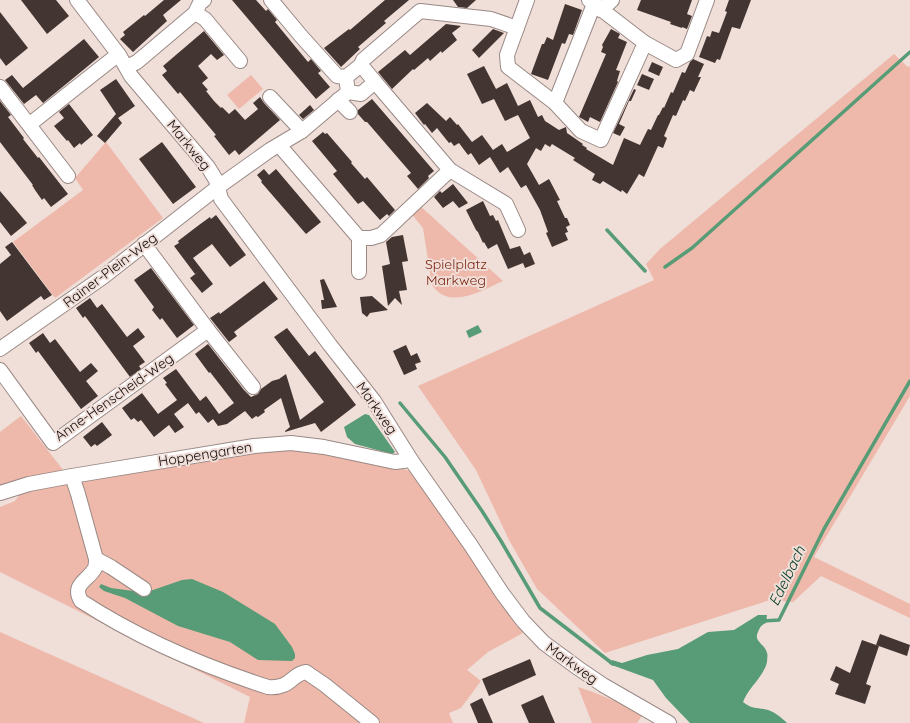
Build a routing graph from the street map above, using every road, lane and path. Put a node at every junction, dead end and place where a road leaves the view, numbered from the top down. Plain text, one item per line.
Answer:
1 (77, 0) edge
2 (204, 0) edge
3 (271, 0) edge
4 (528, 0) edge
5 (612, 0) edge
6 (707, 0) edge
7 (595, 5) edge
8 (195, 13) junction
9 (517, 28) junction
10 (645, 43) junction
11 (119, 55) junction
12 (240, 61) dead end
13 (361, 65) junction
14 (127, 67) junction
15 (346, 77) junction
16 (375, 82) junction
17 (0, 87) edge
18 (343, 96) junction
19 (270, 97) dead end
20 (555, 103) junction
21 (350, 112) dead end
22 (30, 124) junction
23 (302, 131) junction
24 (279, 145) junction
25 (450, 170) junction
26 (68, 176) dead end
27 (218, 187) junction
28 (518, 230) dead end
29 (358, 238) junction
30 (144, 244) junction
31 (359, 272) dead end
32 (208, 330) junction
33 (0, 349) edge
34 (0, 370) edge
35 (252, 387) dead end
36 (411, 460) junction
37 (72, 476) junction
38 (0, 493) edge
39 (96, 559) junction
40 (144, 589) dead end
41 (372, 723) edge
42 (669, 723) edge

1 - 11 street, Markweg
2 - 8 street
3 - 15 street
4 - 9 street
5 - 7 street
6 - 10 street
7 - 10 street
7 - 20 street
8 - 12 street
8 - 14 street
9 - 13 street
9 - 20 street
10 - 20 street
11 - 14 street, Markweg
11 - 22 street
13 - 15 street
13 - 16 street
14 - 27 street, Markweg
15 - 18 street
16 - 18 street
16 - 25 street
17 - 22 street
18 - 21 street
18 - 23 street, Rainer-Plein-Weg
19 - 23 street
22 - 26 street
23 - 24 street, Rainer-Plein-Weg
24 - 27 street, Rainer-Plein-Weg
24 - 29 street
25 - 28 street
25 - 29 street
27 - 30 street, Rainer-Plein-Weg
27 - 36 street, Markweg
29 - 31 street
30 - 32 street
30 - 33 street, Rainer-Plein-Weg
32 - 34 street, Anne-Henscheid-Weg
32 - 35 street
36 - 37 street, Hoppengarten
36 - 42 street, Markweg
37 - 38 street, Hoppengarten
37 - 39 street
39 - 40 street
39 - 41 street

